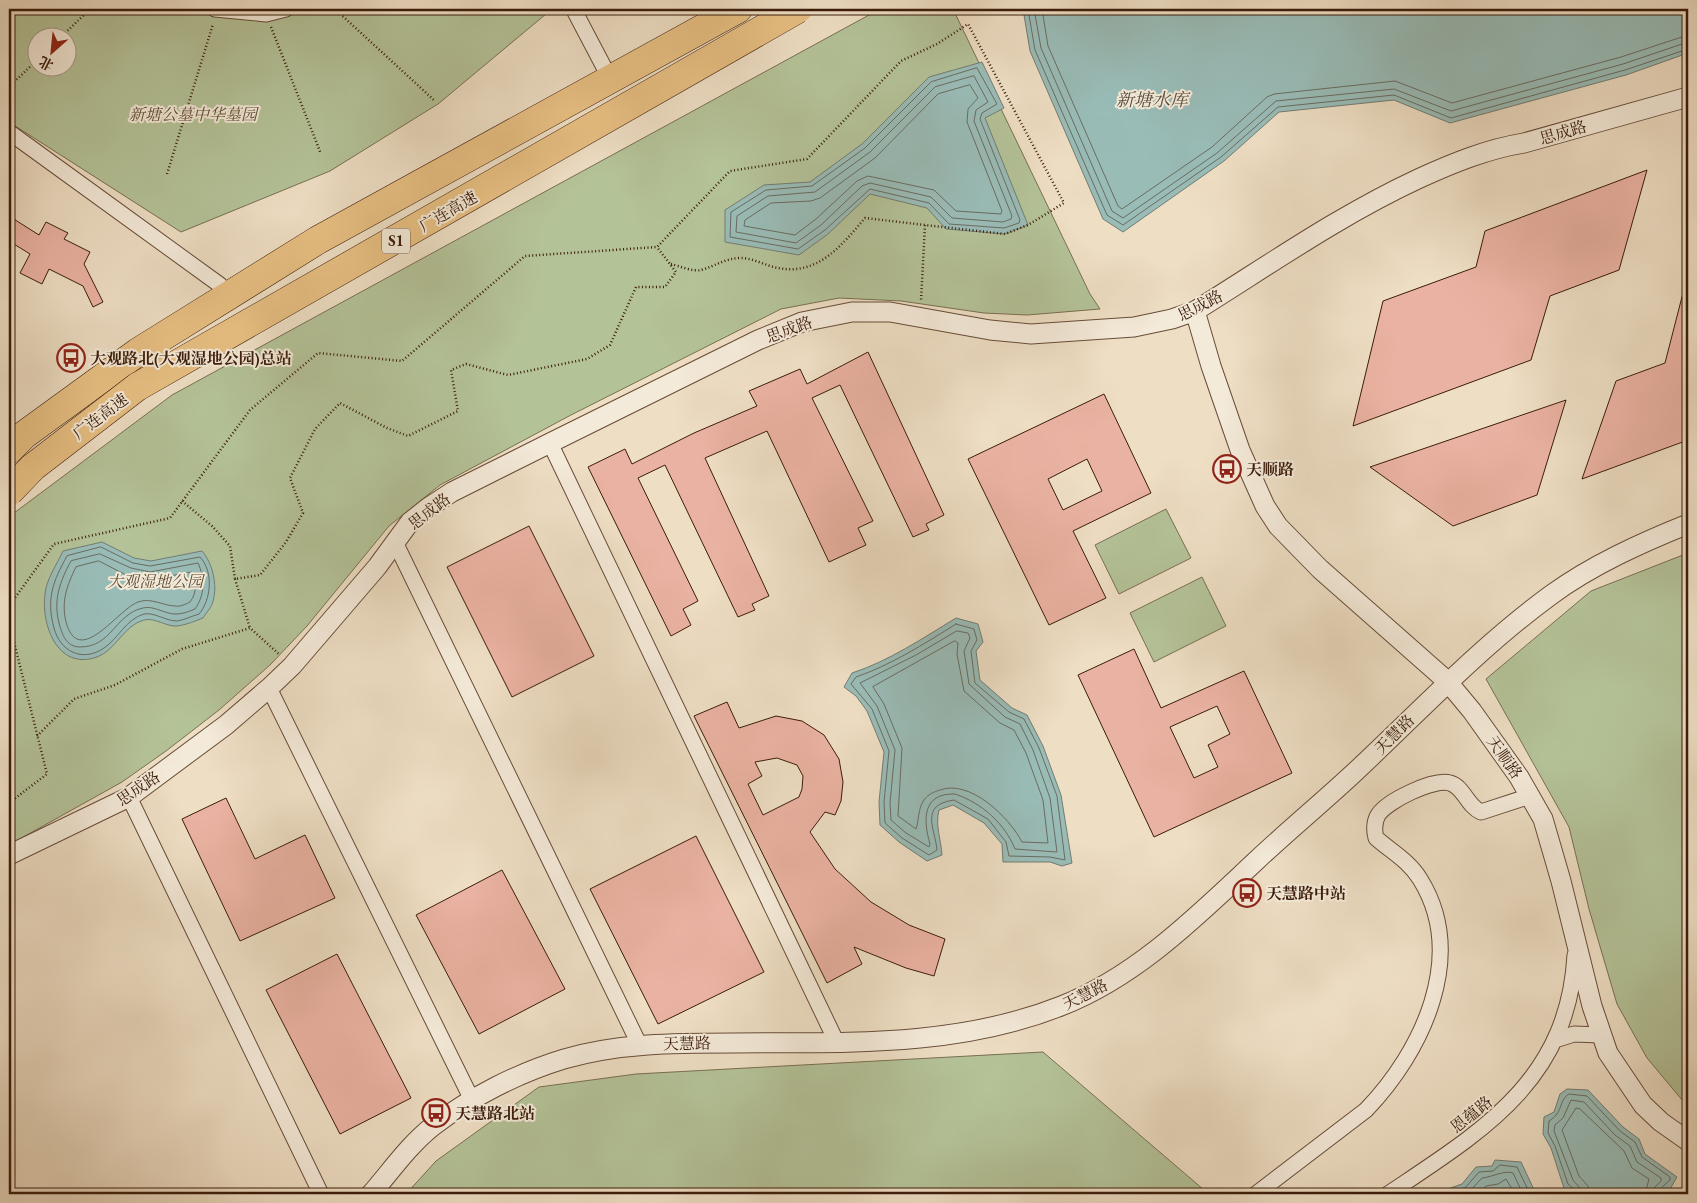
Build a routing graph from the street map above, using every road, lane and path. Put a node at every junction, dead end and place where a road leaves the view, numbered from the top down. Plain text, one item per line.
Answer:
1 (90, 9) edge
2 (286, 9) edge
3 (335, 9) edge
4 (579, 9) edge
5 (738, 9) edge
6 (798, 9) edge
7 (216, 10) edge
8 (266, 14) junction
9 (70, 28) edge
10 (28, 69) edge
11 (606, 71) dead end
12 (9, 87) edge
13 (1688, 97) edge
14 (435, 101) dead end
15 (9, 132) edge
16 (321, 154) dead end
17 (167, 174) dead end
18 (925, 225) junction
19 (657, 246) junction
20 (670, 264) junction
21 (220, 285) dead end
22 (1195, 311) junction
23 (920, 317) junction
24 (550, 443) junction
25 (9, 450) edge
26 (9, 492) edge
27 (182, 502) junction
28 (1688, 524) edge
29 (395, 542) junction
30 (235, 579) junction
31 (9, 606) edge
32 (9, 622) edge
33 (250, 628) junction
34 (292, 666) junction
35 (1447, 681) junction
36 (269, 688) junction
37 (38, 736) junction
38 (1530, 796) junction
39 (129, 797) junction
40 (9, 803) edge
41 (9, 855) edge
42 (1576, 945) junction
43 (1600, 1035) junction
44 (1555, 1040) junction
45 (836, 1041) junction
46 (640, 1046) junction
47 (472, 1100) junction
48 (1688, 1142) edge
49 (321, 1194) edge
50 (371, 1194) edge
51 (1256, 1194) edge
52 (1388, 1194) edge

1 - 9 path
2 - 8 street
3 - 14 path
4 - 11 street
5 - 25 highway, 广连高速 / S1
6 - 26 highway, 广连高速 / S1, bridge
7 - 8 street
7 - 17 path
8 - 16 path
10 - 12 path
13 - 22 street, 思成路
15 - 21 street
18 - 19 path
18 - 20 path
18 - 23 path
19 - 20 path
19 - 27 path
20 - 30 path
22 - 23 street, 思成路
22 - 35 street, 天顺路
23 - 24 street, 思成路
24 - 29 street, 思成路
24 - 45 street
27 - 30 path
27 - 31 path
28 - 35 street, 天慧路
29 - 34 street, 思成路
29 - 46 street
30 - 33 path
32 - 37 path
33 - 34 path
33 - 37 path
34 - 36 street, 思成路
35 - 38 street, 天顺路
35 - 45 street, 天慧路
36 - 39 street, 思成路
36 - 47 street
37 - 40 path
38 - 42 street, 天顺路
38 - 51 street
39 - 41 street, 思成路
39 - 49 street
42 - 43 street, 天顺路
42 - 44 street, 恩蕴路
43 - 44 street
43 - 48 street, 天顺路
44 - 52 street, 恩蕴路
45 - 46 street, 天慧路
46 - 47 street, 天慧路
47 - 50 street, 天慧路

